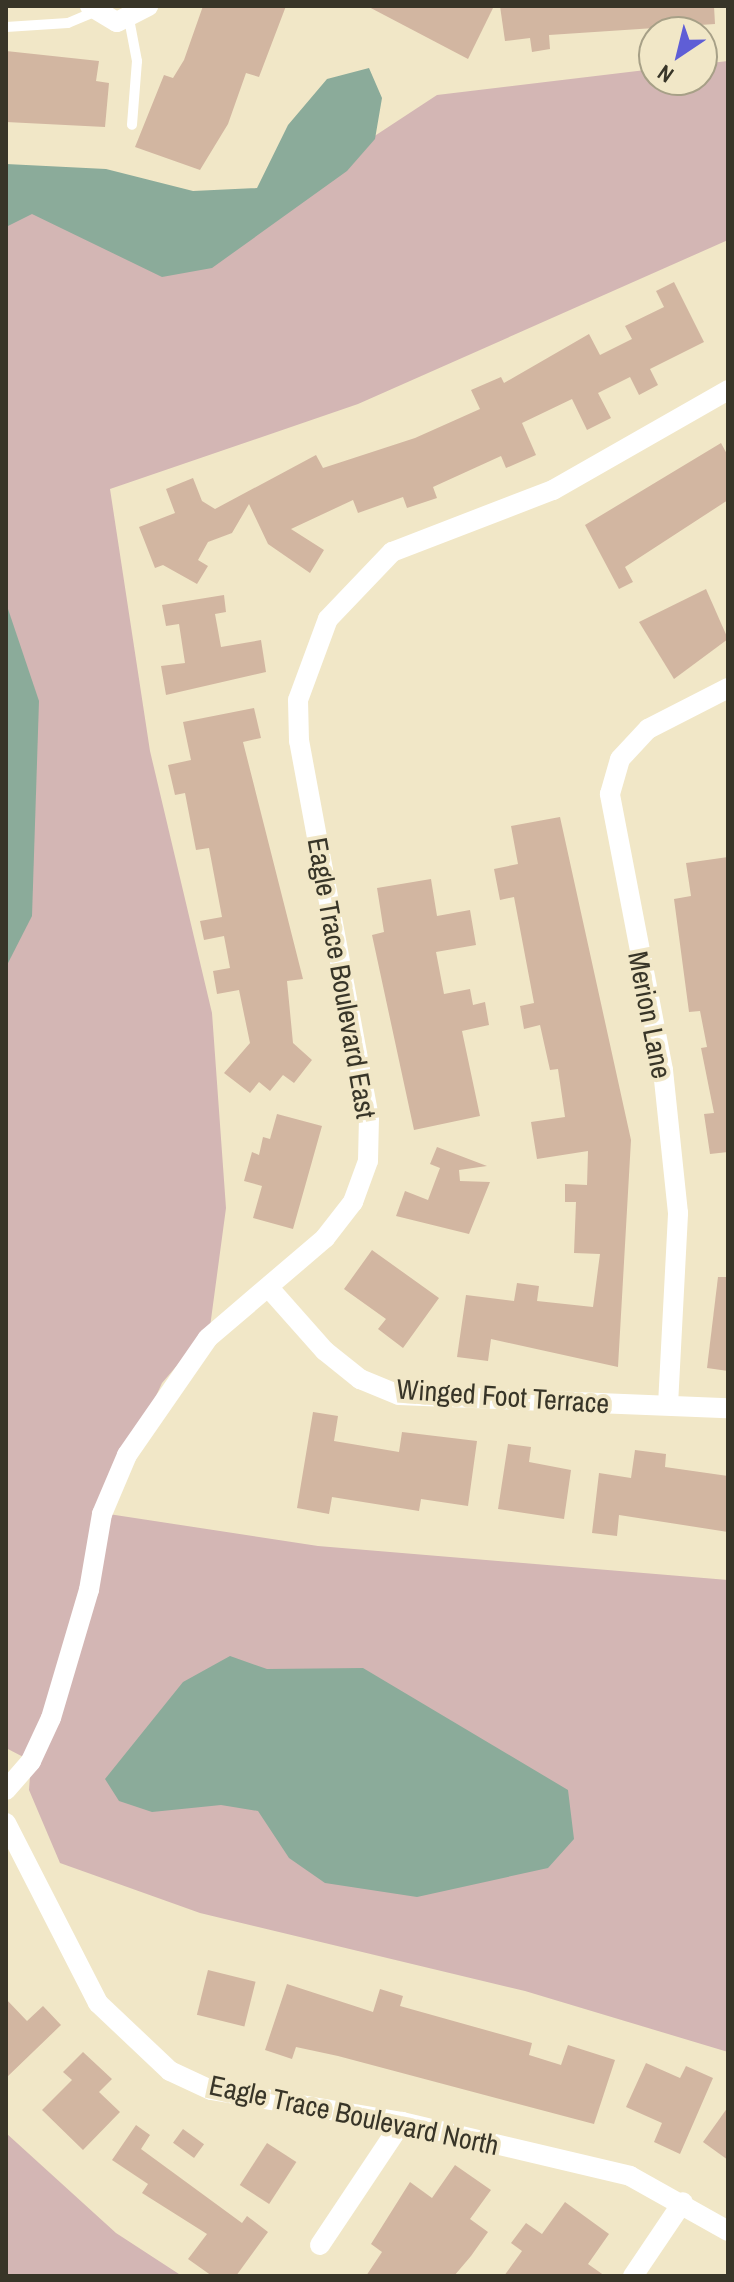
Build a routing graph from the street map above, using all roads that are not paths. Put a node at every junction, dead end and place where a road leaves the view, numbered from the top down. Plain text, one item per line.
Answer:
1 (148, 6) edge
2 (93, 8) edge
3 (129, 19) junction
4 (6, 27) edge
5 (132, 125) dead end
6 (728, 390) edge
7 (728, 688) edge
8 (269, 1288) junction
9 (668, 1405) junction
10 (728, 1408) edge
11 (6, 1790) edge
12 (6, 1823) edge
13 (402, 2122) junction
14 (683, 2202) junction
15 (728, 2231) edge
16 (320, 2245) dead end
17 (633, 2276) edge

1 - 3 street
2 - 3 street
2 - 4 lane
3 - 5 lane
6 - 8 street, Eagle Trace Boulevard East
7 - 9 street, Merion Lane
8 - 9 street, Winged Foot Terrace
8 - 11 street, Eagle Trace Boulevard East
9 - 10 street, Winged Foot Terrace
12 - 13 street, Eagle Trace Boulevard North
13 - 14 street, Eagle Trace Boulevard North
13 - 16 street
14 - 15 street, Eagle Trace Boulevard North
14 - 17 street

